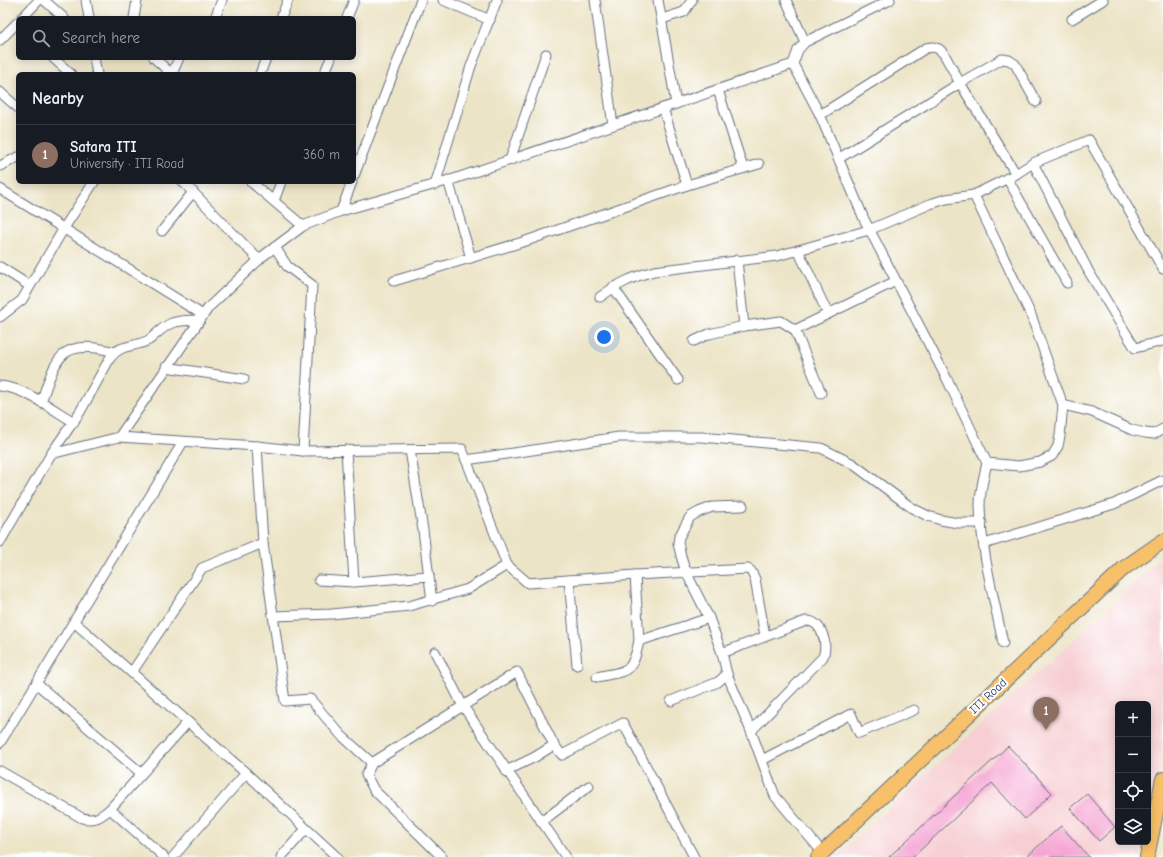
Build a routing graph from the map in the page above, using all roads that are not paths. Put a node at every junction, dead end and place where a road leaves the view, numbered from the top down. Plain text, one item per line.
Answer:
1 (39, 0) edge
2 (44, 0) edge
3 (86, 0) edge
4 (138, 0) edge
5 (222, 0) edge
6 (288, 0) edge
7 (354, 0) edge
8 (421, 0) edge
9 (443, 0) edge
10 (497, 0) edge
11 (595, 0) edge
12 (658, 0) edge
13 (692, 0) edge
14 (786, 0) edge
15 (890, 0) edge
16 (1103, 0) edge
17 (24, 16) edge
18 (62, 16) edge
19 (89, 16) edge
20 (134, 16) edge
21 (216, 16) edge
22 (282, 16) edge
23 (348, 16) edge
24 (662, 19) junction
25 (1072, 19) dead end
26 (490, 20) junction
27 (16, 24) edge
28 (0, 40) edge
29 (806, 42) junction
30 (546, 54) dead end
31 (55, 60) edge
32 (94, 60) edge
33 (156, 60) edge
34 (178, 60) edge
35 (265, 60) edge
36 (330, 60) edge
37 (793, 64) junction
38 (69, 72) edge
39 (96, 72) edge
40 (170, 72) edge
41 (173, 72) edge
42 (261, 72) edge
43 (325, 72) edge
44 (960, 83) junction
45 (718, 90) junction
46 (0, 92) edge
47 (1036, 102) dead end
48 (676, 104) junction
49 (16, 106) edge
50 (663, 108) junction
51 (820, 115) junction
52 (613, 125) junction
53 (16, 158) edge
54 (838, 159) junction
55 (510, 160) junction
56 (1033, 163) junction
57 (759, 164) dead end
58 (0, 166) edge
59 (743, 168) junction
60 (356, 171) edge
61 (1016, 174) junction
62 (1007, 178) junction
63 (448, 180) junction
64 (90, 184) edge
65 (185, 184) edge
66 (253, 184) edge
67 (280, 184) edge
68 (351, 184) edge
69 (435, 185) junction
70 (687, 185) junction
71 (0, 189) edge
72 (193, 192) junction
73 (974, 195) junction
74 (274, 201) junction
75 (341, 211) junction
76 (303, 226) junction
77 (64, 228) junction
78 (869, 230) junction
79 (162, 231) dead end
80 (275, 247) junction
81 (798, 250) junction
82 (471, 258) junction
83 (259, 260) junction
84 (737, 260) junction
85 (0, 267) edge
86 (1163, 269) edge
87 (394, 281) dead end
88 (896, 281) junction
89 (1066, 283) dead end
90 (30, 286) junction
91 (613, 287) junction
92 (600, 297) dead end
93 (828, 314) junction
94 (0, 317) edge
95 (201, 318) junction
96 (744, 326) junction
97 (795, 330) junction
98 (694, 341) dead end
99 (1163, 342) edge
100 (115, 352) junction
101 (166, 367) junction
102 (244, 379) dead end
103 (678, 380) dead end
104 (0, 386) edge
105 (820, 393) dead end
106 (41, 402) junction
107 (1063, 405) junction
108 (74, 422) junction
109 (1163, 429) edge
110 (119, 437) junction
111 (183, 442) junction
112 (257, 446) junction
113 (346, 450) junction
114 (410, 450) junction
115 (304, 451) junction
116 (51, 454) junction
117 (466, 460) junction
118 (987, 462) junction
119 (1163, 480) edge
120 (743, 506) dead end
121 (982, 523) junction
122 (1163, 541) edge
123 (0, 542) edge
124 (263, 543) junction
125 (984, 544) junction
126 (507, 565) junction
127 (686, 572) junction
128 (635, 575) junction
129 (429, 576) junction
130 (319, 580) dead end
131 (569, 580) junction
132 (354, 582) junction
133 (432, 601) junction
134 (273, 616) junction
135 (709, 618) junction
136 (74, 622) junction
137 (765, 636) junction
138 (639, 641) junction
139 (1002, 643) dead end
140 (435, 652) dead end
141 (722, 653) junction
142 (577, 665) dead end
143 (132, 672) junction
144 (727, 674) junction
145 (598, 677) dead end
146 (37, 684) junction
147 (671, 701) dead end
148 (463, 706) junction
149 (914, 710) dead end
150 (188, 722) junction
151 (751, 731) junction
152 (0, 743) edge
153 (554, 745) junction
154 (762, 760) junction
155 (372, 763) junction
156 (506, 770) junction
157 (0, 771) edge
158 (246, 773) junction
159 (141, 774) junction
160 (1163, 779) edge
161 (590, 786) dead end
162 (110, 809) junction
163 (541, 822) junction
164 (306, 829) junction
165 (820, 855) edge
166 (164, 857) edge
167 (173, 857) edge
168 (280, 857) edge
169 (337, 857) edge
170 (442, 857) edge
171 (566, 857) edge
172 (694, 857) edge
173 (1147, 857) edge

1 - 17 street
2 - 18 street
3 - 19 street
4 - 20 street
5 - 21 street
6 - 22 street
7 - 23 street
8 - 60 street
9 - 26 street
10 - 26 street
11 - 52 street
12 - 24 street
13 - 24 street
14 - 29 street
15 - 29 street
16 - 25 street
24 - 48 street
26 - 69 street
27 - 28 street
29 - 37 street
30 - 55 street
31 - 38 street
32 - 39 street
33 - 40 street
34 - 41 street
35 - 42 street
36 - 43 street
37 - 45 street
37 - 51 street
44 - 47 street
44 - 51 street
44 - 54 street
44 - 61 street
45 - 48 street
45 - 59 street
46 - 49 street
48 - 50 street
50 - 52 street
50 - 70 street
51 - 54 street
52 - 55 street
53 - 58 street
54 - 78 street
55 - 63 street
56 - 61 street
56 - 86 street
56 - 99 street
57 - 59 street
59 - 70 street
61 - 62 street
62 - 73 street
62 - 89 street
63 - 69 street
63 - 82 street
64 - 77 street
65 - 72 street
66 - 74 street
67 - 74 street
68 - 75 street
69 - 75 street
70 - 82 street
71 - 77 street
72 - 79 street
72 - 83 street
73 - 78 street
73 - 107 street
74 - 76 street
75 - 76 street
76 - 80 street
77 - 90 street
77 - 95 street
78 - 81 street
78 - 88 street
80 - 83 street
80 - 115 street
81 - 84 street
81 - 93 street
82 - 87 street
83 - 95 street
84 - 91 street
84 - 96 street
85 - 90 street
88 - 93 street
88 - 118 street
90 - 94 street
91 - 92 street
91 - 103 street
93 - 97 street
95 - 100 street
95 - 101 street
96 - 97 street
96 - 98 street
97 - 105 street
100 - 106 street
100 - 108 street
101 - 102 street
101 - 110 street
104 - 106 street
106 - 108 street
107 - 109 street
107 - 118 street
108 - 116 street
110 - 111 street
110 - 116 street
111 - 112 street
111 - 136 street
112 - 115 street
112 - 124 street
113 - 114 street
113 - 115 street
113 - 132 street
114 - 117 street
114 - 129 street
116 - 123 street
117 - 121 street
117 - 126 street
118 - 121 street
119 - 125 street
120 - 127 street
121 - 125 street
122 - 165 main road, ITI Road
124 - 134 street
124 - 143 street
125 - 139 street
126 - 131 street
126 - 133 street
127 - 128 street
127 - 135 street
127 - 137 street
128 - 131 street
128 - 138 street
129 - 132 street
129 - 133 street
130 - 132 street
131 - 142 street
133 - 134 street
134 - 155 street
135 - 138 street
135 - 141 street
136 - 143 street
136 - 146 street
137 - 141 street
137 - 151 street
138 - 145 street
140 - 148 street
141 - 144 street
143 - 150 street
144 - 147 street
144 - 151 street
146 - 152 street
146 - 159 street
148 - 153 street
148 - 155 street
148 - 156 street
149 - 154 street
150 - 158 street
150 - 159 street
151 - 154 street
153 - 156 street
153 - 172 street
154 - 165 street
155 - 170 street
156 - 163 street
157 - 162 street
158 - 164 street
158 - 167 street
159 - 162 street
160 - 173 main road
161 - 163 street
162 - 166 street
163 - 171 street
164 - 168 street
164 - 169 street

